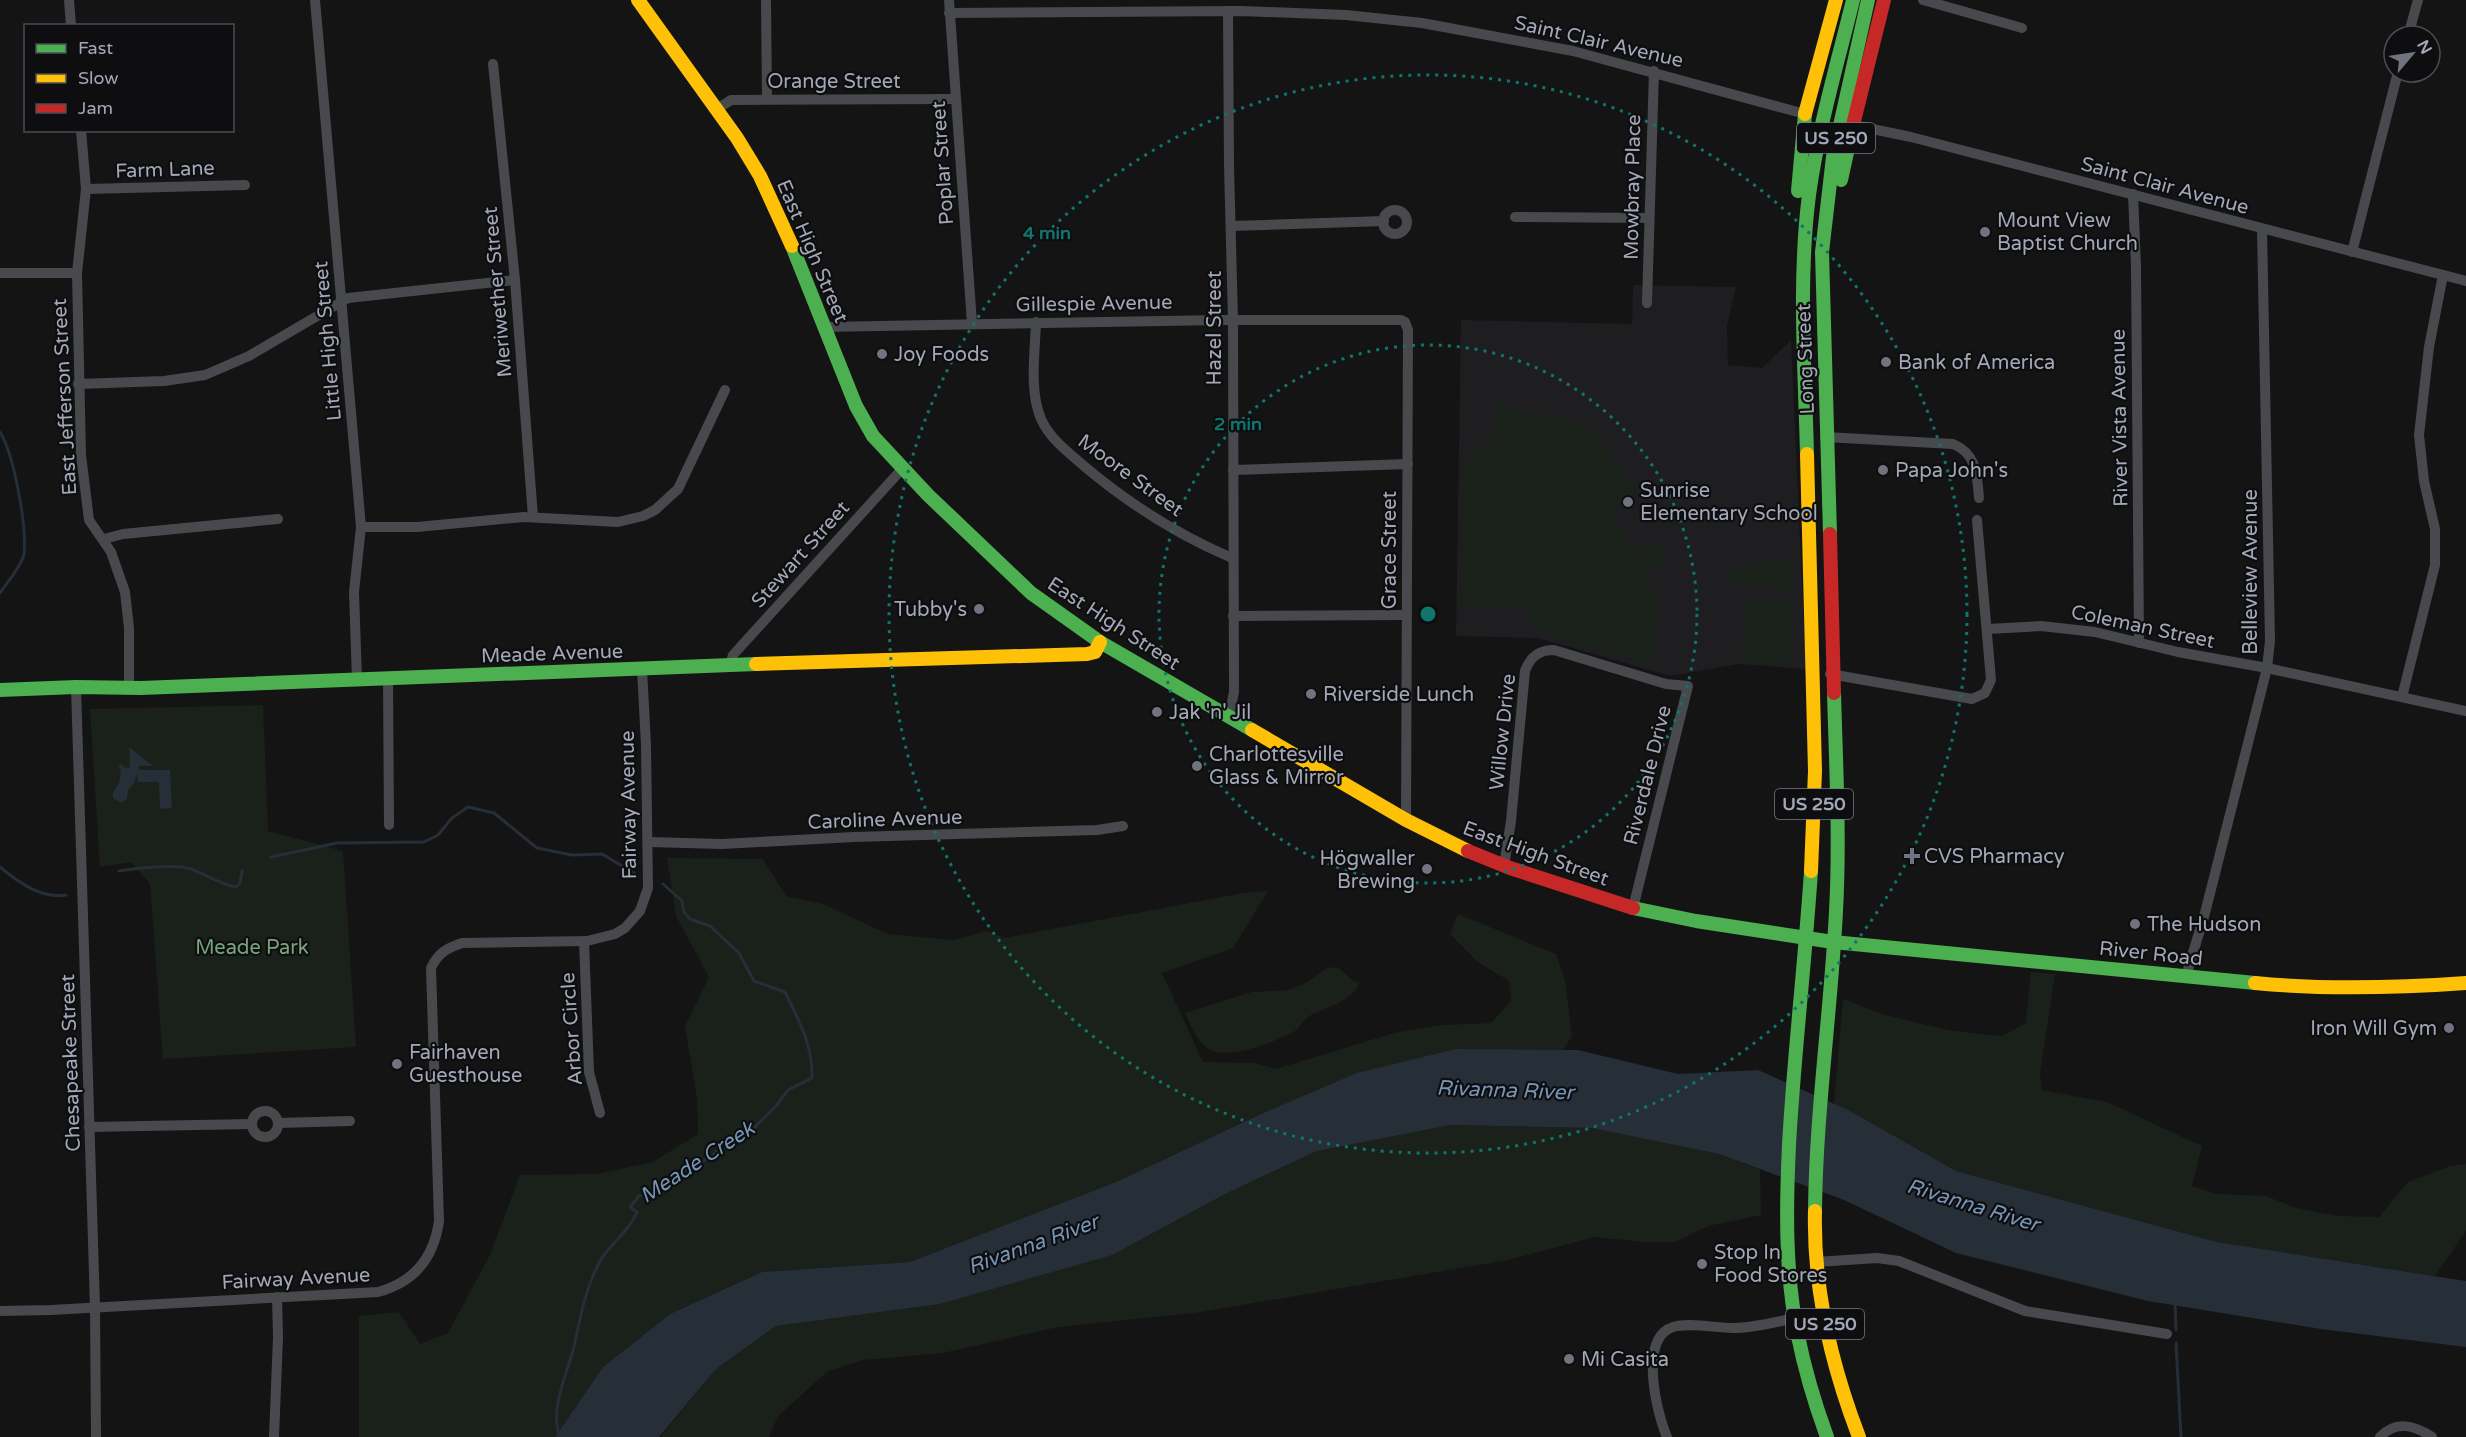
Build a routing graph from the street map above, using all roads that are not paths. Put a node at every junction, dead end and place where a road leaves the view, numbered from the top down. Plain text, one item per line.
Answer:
1 (69, 0) edge
2 (315, 0) edge
3 (638, 0) edge
4 (766, 0) edge
5 (949, 0) edge
6 (1180, 0) edge
7 (1836, 0) edge
8 (1853, 0) edge
9 (1868, 0) edge
10 (1884, 0) edge
11 (1923, 0) edge
12 (2418, 0) edge
13 (1228, 11) junction
14 (1179, 12) junction
15 (950, 13) junction
16 (71, 24) edge
17 (2411, 24) edge
18 (2022, 28) dead end
19 (493, 64) dead end
20 (1654, 71) junction
21 (2395, 84) edge
22 (767, 99) junction
23 (955, 99) junction
24 (717, 109) junction
25 (1805, 114) junction
26 (1853, 125) junction
27 (81, 132) edge
28 (245, 184) dead end
29 (86, 189) junction
30 (2133, 194) junction
31 (1515, 217) dead end
32 (1648, 218) junction
33 (1383, 221) dead end
34 (1231, 226) junction
35 (2262, 229) junction
36 (2352, 252) junction
37 (1803, 268) junction
38 (0, 273) edge
39 (77, 273) junction
40 (2443, 275) junction
41 (515, 280) junction
42 (1822, 280) junction
43 (2466, 281) edge
44 (341, 300) junction
45 (1647, 303) dead end
46 (1233, 320) junction
47 (1365, 320) joint
48 (1036, 322) junction
49 (972, 323) junction
50 (824, 327) junction
51 (78, 384) junction
52 (725, 390) dead end
53 (1806, 436) junction
54 (1827, 437) junction
55 (1408, 464) junction
56 (902, 469) junction
57 (1233, 470) junction
58 (1979, 498) dead end
59 (533, 517) junction
60 (278, 519) dead end
61 (1977, 520) dead end
62 (361, 527) junction
63 (104, 539) junction
64 (1232, 558) junction
65 (1407, 615) junction
66 (1233, 616) junction
67 (1988, 629) junction
68 (1101, 642) junction
69 (2139, 643) junction
70 (730, 665) junction
71 (2267, 668) junction
72 (642, 669) junction
73 (1812, 670) junction
74 (1834, 674) junction
75 (388, 679) junction
76 (357, 680) junction
77 (1688, 686) joint
78 (76, 687) junction
79 (129, 688) junction
80 (0, 690) edge
81 (2402, 697) junction
82 (2466, 711) edge
83 (1229, 717) junction
84 (1406, 820) junction
85 (389, 825) dead end
86 (1123, 826) dead end
87 (648, 842) junction
88 (1504, 866) junction
89 (1633, 908) junction
90 (1806, 937) junction
91 (584, 941) junction
92 (1833, 942) junction
93 (2186, 976) junction
94 (2466, 983) edge
95 (600, 1113) dead end
96 (350, 1121) dead end
97 (278, 1123) junction
98 (252, 1124) junction
99 (89, 1127) junction
100 (1816, 1262) junction
101 (277, 1297) junction
102 (96, 1307) junction
103 (0, 1311) edge
104 (1796, 1318) junction
105 (2167, 1334) dead end
106 (96, 1437) edge
107 (274, 1437) edge
108 (1667, 1437) edge
109 (1827, 1437) edge
110 (1859, 1437) edge
111 (2380, 1437) edge
112 (2432, 1437) edge

1 - 16 street
2 - 44 street, Little High Street
3 - 24 main road, East High Street
4 - 22 street
5 - 15 street, Poplar Street
6 - 14 street
7 - 25 main road
8 - 37 main road, US 250
9 - 42 main road, US 250
10 - 26 main road
11 - 18 street
12 - 17 street
13 - 14 street, Saint Clair Avenue
13 - 20 street, Saint Clair Avenue
13 - 34 street, Hazel Street
14 - 15 street, Saint Clair Avenue
15 - 23 street, Poplar Street
19 - 41 street, Meriwether Street
20 - 25 street, Saint Clair Avenue
20 - 32 street, Mowbray Place
21 - 36 street
22 - 23 street, Orange Street
22 - 24 street, Orange Street
23 - 49 street, Poplar Street
24 - 50 main road, East High Street
25 - 37 main road
26 - 30 street, Saint Clair Avenue
26 - 42 main road
27 - 29 street, East Jefferson Street
28 - 29 street, Farm Lane
29 - 39 street, East Jefferson Street
30 - 35 street, Saint Clair Avenue
30 - 69 street, River Vista Avenue
31 - 32 street
32 - 45 street, Mowbray Place
33 - 34 street
34 - 46 street, Hazel Street
35 - 36 street, Saint Clair Avenue
35 - 71 street, Belleview Avenue
36 - 40 street, Saint Clair Avenue
37 - 53 main road, US 250
38 - 39 street
39 - 51 street, East Jefferson Street
40 - 43 street, Saint Clair Avenue
40 - 81 street
41 - 44 street
41 - 59 street, Meriwether Street
42 - 54 main road, Long Street / US 250
44 - 51 street
44 - 62 street, Little High Street
46 - 47 street, Gillespie Avenue
46 - 48 street, Gillespie Avenue
46 - 57 street, Hazel Street
47 - 55 street, Grace Street
48 - 49 street, Gillespie Avenue
48 - 64 street, Moore Street
49 - 50 street, Gillespie Avenue
50 - 56 main road, East High Street
51 - 63 street, East Jefferson Street
52 - 59 street
53 - 54 street
53 - 73 main road, US 250
54 - 58 street
54 - 74 main road, US 250
55 - 57 street
55 - 65 street, Grace Street
56 - 68 main road, East High Street
56 - 70 street, Stewart Street
57 - 64 street, Hazel Street
59 - 62 street
60 - 63 street
61 - 67 street
62 - 76 street, Little High Street
63 - 79 street, East Jefferson Street
64 - 66 street, Hazel Street
65 - 66 street
65 - 84 street, Grace Street
66 - 83 street, Hazel Street
67 - 69 street, Coleman Street
67 - 74 street
68 - 70 main road, Meade Avenue
68 - 83 main road, East High Street
69 - 71 street, Coleman Street
70 - 72 main road, Meade Avenue
71 - 81 street, Coleman Street
71 - 93 street, Belleview Avenue
72 - 75 main road, Meade Avenue
72 - 87 street, Fairway Avenue
73 - 74 street
73 - 90 main road, US 250
74 - 92 main road, US 250
75 - 76 main road, Meade Avenue
75 - 85 street
76 - 79 main road, Meade Avenue
77 - 88 street, Willow Drive
77 - 89 street, Riverdale Drive
78 - 79 main road, Meade Avenue
78 - 80 main road, Meade Avenue
78 - 99 street, Chesapeake Street
81 - 82 street, Coleman Street
83 - 84 main road, East High Street
84 - 88 main road, East High Street
86 - 87 street, Caroline Avenue
87 - 91 street, Fairway Avenue
88 - 89 main road, East High Street
89 - 90 main road, East High Street
90 - 92 main road, River Road
90 - 104 main road, US 250
91 - 95 street, Arbor Circle
91 - 101 street, Fairway Avenue
92 - 93 main road, River Road
92 - 100 main road, US 250
93 - 94 main road, River Road
96 - 97 street
97 - 98 street
97 - 98 street
98 - 99 street
99 - 102 street, Chesapeake Street
100 - 105 street
100 - 110 main road, US 250
101 - 102 street, Fairway Avenue
101 - 107 street
102 - 103 street, Fairway Avenue
102 - 106 street, Chesapeake Street
104 - 108 street
104 - 109 main road, US 250
111 - 112 street

